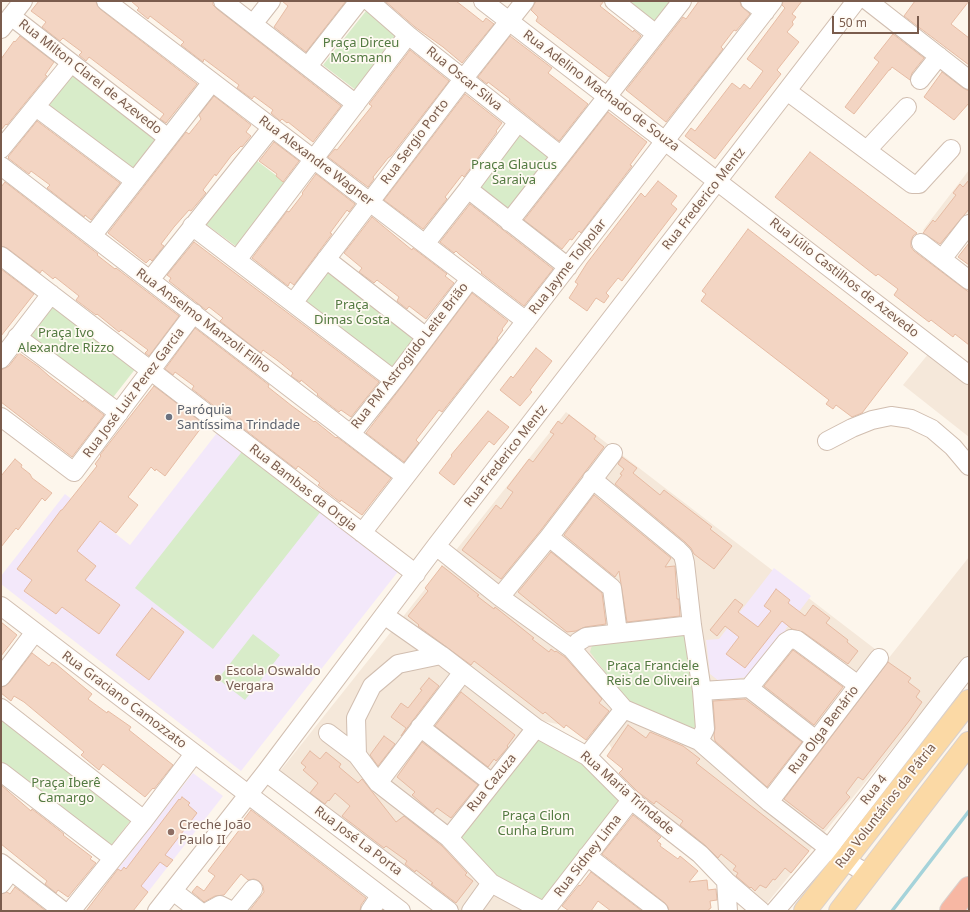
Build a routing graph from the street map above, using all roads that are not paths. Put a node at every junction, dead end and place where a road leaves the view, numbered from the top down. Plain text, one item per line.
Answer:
1 (23, 1) edge
2 (223, 1) edge
3 (271, 1) edge
4 (359, 1) edge
5 (370, 1) edge
6 (483, 1) edge
7 (525, 1) edge
8 (614, 1) edge
9 (682, 1) edge
10 (750, 1) edge
11 (856, 1) edge
12 (868, 1) edge
13 (112, 3) edge
14 (769, 6) edge
15 (509, 21) junction
16 (6, 23) edge
17 (253, 24) junction
18 (656, 34) junction
19 (408, 35) junction
20 (938, 56) junction
21 (72, 63) junction
22 (308, 66) junction
23 (464, 78) junction
24 (920, 80) dead end
25 (969, 80) edge
26 (212, 82) junction
27 (787, 91) junction
28 (608, 97) junction
29 (356, 104) junction
30 (36, 107) junction
31 (907, 107) dead end
32 (518, 122) junction
33 (272, 127) junction
34 (168, 138) junction
35 (666, 141) junction
36 (1, 149) edge
37 (951, 149) dead end
38 (867, 150) junction
39 (560, 156) junction
40 (314, 159) junction
41 (1, 166) edge
42 (135, 181) junction
43 (718, 181) junction
44 (468, 189) junction
45 (370, 202) junction
46 (509, 222) junction
47 (969, 224) edge
48 (192, 226) junction
49 (92, 236) junction
50 (921, 243) dead end
51 (425, 244) junction
52 (1, 256) edge
53 (326, 259) junction
54 (942, 259) junction
55 (236, 260) junction
56 (568, 267) junction
57 (470, 279) junction
58 (150, 280) junction
59 (969, 280) edge
60 (51, 294) junction
61 (293, 303) junction
62 (194, 313) junction
63 (526, 321) junction
64 (18, 337) junction
65 (426, 337) junction
66 (1, 359) edge
67 (151, 371) junction
68 (968, 373) edge
69 (394, 380) junction
70 (119, 413) junction
71 (1, 417) edge
72 (351, 434) junction
73 (827, 440) dead end
74 (613, 453) dead end
75 (969, 466) edge
76 (406, 476) junction
77 (592, 479) junction
78 (362, 533) junction
79 (549, 537) junction
80 (436, 546) junction
81 (416, 574) junction
82 (500, 597) junction
83 (1, 606) edge
84 (384, 615) junction
85 (692, 625) junction
86 (35, 632) junction
87 (618, 633) junction
88 (572, 649) junction
89 (441, 655) junction
90 (880, 658) dead end
91 (969, 666) edge
92 (463, 672) junction
93 (1, 677) edge
94 (858, 685) junction
95 (749, 688) junction
96 (702, 692) junction
97 (969, 701) edge
98 (1, 708) edge
99 (624, 710) junction
100 (420, 726) junction
101 (536, 728) junction
102 (328, 733) dead end
103 (699, 740) junction
104 (816, 740) junction
105 (969, 743) edge
106 (194, 754) junction
107 (357, 755) junction
108 (587, 756) junction
109 (1, 772) edge
110 (266, 772) junction
111 (378, 782) junction
112 (492, 783) junction
113 (248, 795) junction
114 (631, 800) junction
115 (769, 802) junction
116 (144, 820) junction
117 (449, 838) junction
118 (836, 854) junction
119 (587, 856) junction
120 (114, 858) junction
121 (4, 873) edge
122 (868, 874) junction
123 (726, 881) junction
124 (491, 883) junction
125 (969, 888) edge
126 (253, 889) dead end
127 (173, 891) junction
128 (380, 896) junction
129 (63, 911) edge
130 (71, 911) edge
131 (157, 911) edge
132 (199, 911) edge
133 (209, 911) edge
134 (234, 911) edge
135 (370, 911) edge
136 (401, 911) edge
137 (450, 911) edge
138 (471, 911) edge
139 (544, 911) edge
140 (659, 911) edge
141 (728, 911) edge
142 (760, 911) edge
143 (775, 911) edge
144 (805, 911) edge
145 (840, 911) edge
146 (951, 911) edge

1 - 16 street
2 - 17 street
3 - 17 street
4 - 22 street
5 - 19 street, Rua Oscar Silva
6 - 15 street, Rua Adelino Machado de Souza
7 - 15 street, Rua Sergio Porto
8 - 18 street
9 - 18 street
10 - 14 street
11 - 27 street, Rua Frederico Mentz
12 - 20 street
13 - 26 street, Rua Alexandre Wagner
14 - 35 street, Rua Jayme Tolpolar
15 - 23 street, Rua Sergio Porto
15 - 28 street, Rua Adelino Machado de Souza
16 - 21 street, Rua Milton Clarel de Azevedo
17 - 22 street
18 - 28 street
19 - 23 street, Rua Oscar Silva
19 - 29 street
20 - 24 street
20 - 25 street
21 - 30 street
21 - 34 street, Rua Milton Clarel de Azevedo
22 - 29 street
23 - 32 street, Rua Oscar Silva
23 - 45 street, Rua Sergio Porto
26 - 33 street, Rua Alexandre Wagner
26 - 34 street
27 - 38 street
27 - 43 street, Rua Frederico Mentz
28 - 35 street, Rua Adelino Machado de Souza
28 - 39 street
29 - 40 street
30 - 36 street
30 - 42 street
31 - 38 street
32 - 39 street, Rua Oscar Silva
32 - 44 street
33 - 40 street, Rua Alexandre Wagner
33 - 48 street
34 - 42 street
35 - 43 street, Rua Adelino Machado de Souza
35 - 56 street, Rua Jayme Tolpolar
37 - 38 street
39 - 46 street
40 - 45 street, Rua Alexandre Wagner
40 - 55 street
41 - 49 street, Rua Anselmo Manzoli Filho
42 - 49 street
43 - 68 street, Rua Júlio Castilhos de Azevedo
43 - 80 street, Rua Frederico Mentz
44 - 46 street
44 - 51 street
45 - 51 street, Rua Alexandre Wagner
45 - 53 street, Rua Sergio Porto
46 - 56 street
47 - 54 street
48 - 55 street
48 - 58 street
49 - 58 street, Rua Anselmo Manzoli Filho
50 - 54 street
51 - 57 street, Rua Alexandre Wagner
52 - 60 street, Rua Bambas da Orgia
53 - 61 street, Rua Sergio Porto
53 - 65 street
54 - 59 street
55 - 61 street
56 - 63 street, Rua Jayme Tolpolar
57 - 63 street, Rua Alexandre Wagner
57 - 65 street, Rua PM Astrogildo Leite Brião
58 - 62 street, Rua Anselmo Manzoli Filho
60 - 64 street
60 - 67 street, Rua Bambas da Orgia
61 - 69 street
62 - 67 street, Rua José Luiz Perez Garcia
62 - 72 street, Rua Anselmo Manzoli Filho
63 - 76 street, Rua Jayme Tolpolar
64 - 66 street
64 - 70 street
65 - 69 street, Rua PM Astrogildo Leite Brião
67 - 70 street, Rua José Luiz Perez Garcia
67 - 78 street, Rua Bambas da Orgia
69 - 72 street, Rua PM Astrogildo Leite Brião
70 - 71 street, Rua José Luiz Perez Garcia
72 - 76 street, Rua Anselmo Manzoli Filho
73 - 75 street
74 - 77 street
76 - 78 street, Rua Jayme Tolpolar
77 - 79 street
77 - 85 street
78 - 81 street, Rua Bambas da Orgia
79 - 82 street
79 - 87 street
80 - 81 street, Rua Frederico Mentz
80 - 82 street
81 - 84 street, Rua Frederico Mentz
82 - 88 street
83 - 86 street, Rua Graciano Camozzato
84 - 89 street, Rua Maria Trindade
84 - 110 street, Rua Frederico Mentz
85 - 87 street
85 - 96 street
86 - 93 street
86 - 106 street, Rua Graciano Camozzato
87 - 88 street
88 - 99 street
89 - 92 street, Rua Maria Trindade
89 - 107 street
90 - 94 street, Rua Olga Benário
91 - 118 street, Rua 4
92 - 100 street
92 - 101 street, Rua Maria Trindade
94 - 95 street
94 - 104 street, Rua Olga Benário
95 - 96 street
95 - 104 street
96 - 103 street
97 - 118 main road, Rua Voluntários da Pátria
98 - 116 street
99 - 103 street
99 - 108 street
100 - 111 street
100 - 112 street
101 - 108 street, Rua Maria Trindade
101 - 112 street, Rua Cazuza
102 - 107 street
103 - 115 street
104 - 115 street, Rua Olga Benário
105 - 122 main road, Rua Voluntários da Pátria
106 - 113 street, Rua Graciano Camozzato
106 - 116 street
107 - 111 street
108 - 114 street, Rua Maria Trindade
109 - 120 street
110 - 113 street, Rua Frederico Mentz
110 - 137 street, Rua José La Porta
111 - 117 street
112 - 117 street, Rua Cazuza
113 - 127 street, Rua Frederico Mentz
113 - 128 street
114 - 119 street, Rua Sidney Lima
114 - 123 street, Rua Maria Trindade
115 - 118 street
116 - 120 street
117 - 124 street
118 - 122 street
118 - 143 street, Rua 4
118 - 144 main road, Rua Voluntários da Pátria
119 - 139 street, Rua Sidney Lima
119 - 140 street
120 - 130 street
121 - 129 street
122 - 145 main road, Rua Voluntários da Pátria
123 - 141 street
123 - 142 street, Rua Maria Trindade
124 - 138 street
124 - 139 street
125 - 146 highway
126 - 134 street
127 - 131 street, Rua Frederico Mentz
127 - 132 street
128 - 135 street
128 - 136 street
133 - 134 street

